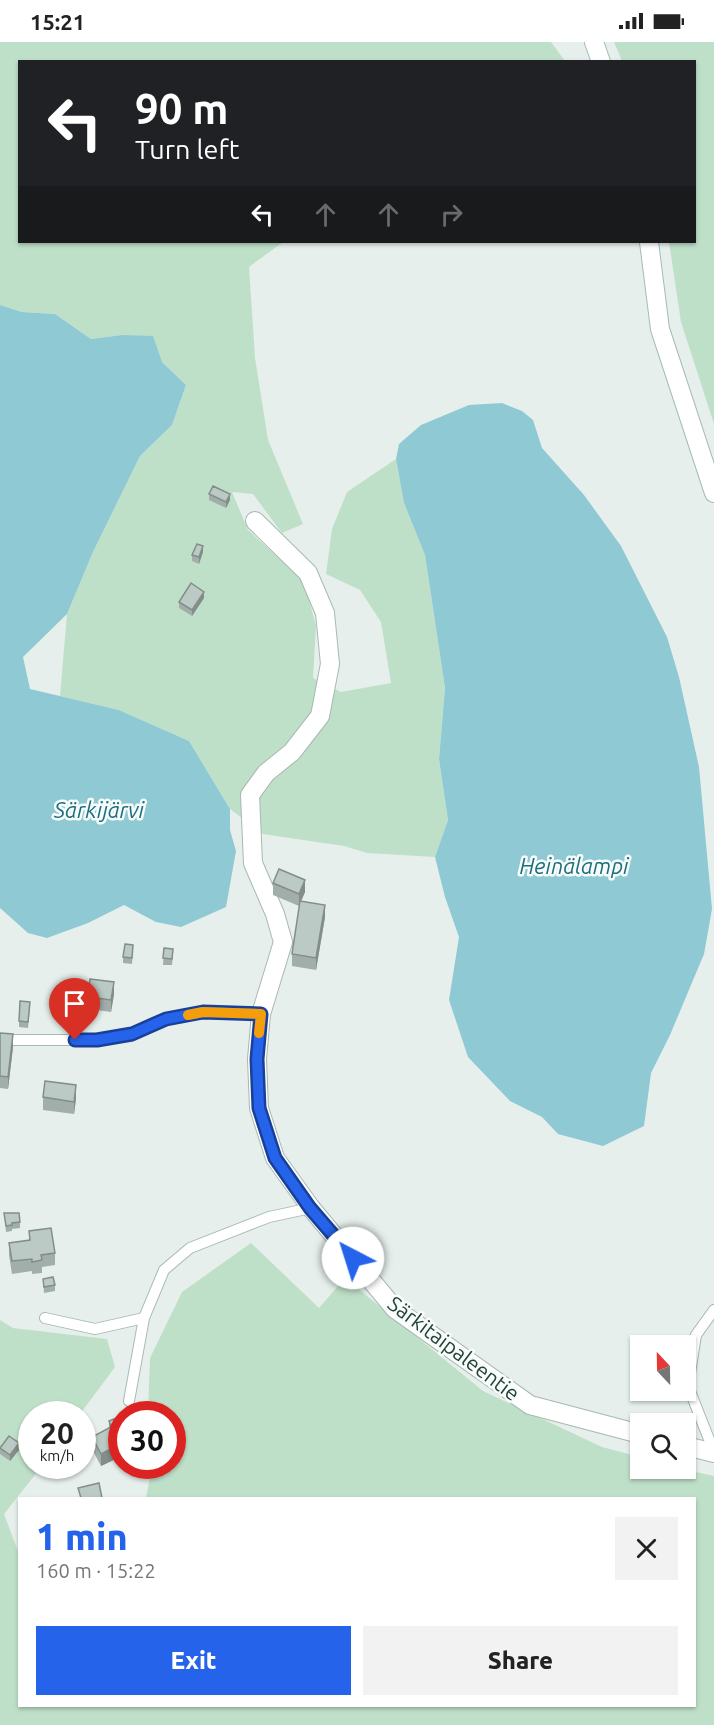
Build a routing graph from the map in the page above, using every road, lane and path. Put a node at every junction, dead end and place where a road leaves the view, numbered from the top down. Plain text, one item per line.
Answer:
1 (594, 42) edge
2 (600, 60) edge
3 (649, 243) edge
4 (714, 493) edge
5 (255, 521) dead end
6 (261, 1014) junction
7 (10, 1040) edge
8 (310, 1208) junction
9 (714, 1310) edge
10 (45, 1318) dead end
11 (144, 1318) junction
12 (129, 1401) dead end
13 (630, 1431) edge
14 (696, 1448) edge
15 (714, 1453) edge

1 - 2 street
3 - 4 street
5 - 6 street, Särkitaipaleentie
6 - 7 lane
6 - 8 street, Särkitaipaleentie
8 - 11 lane
8 - 13 street, Särkitaipaleentie
9 - 15 lane
10 - 11 lane
11 - 12 lane
14 - 15 street

